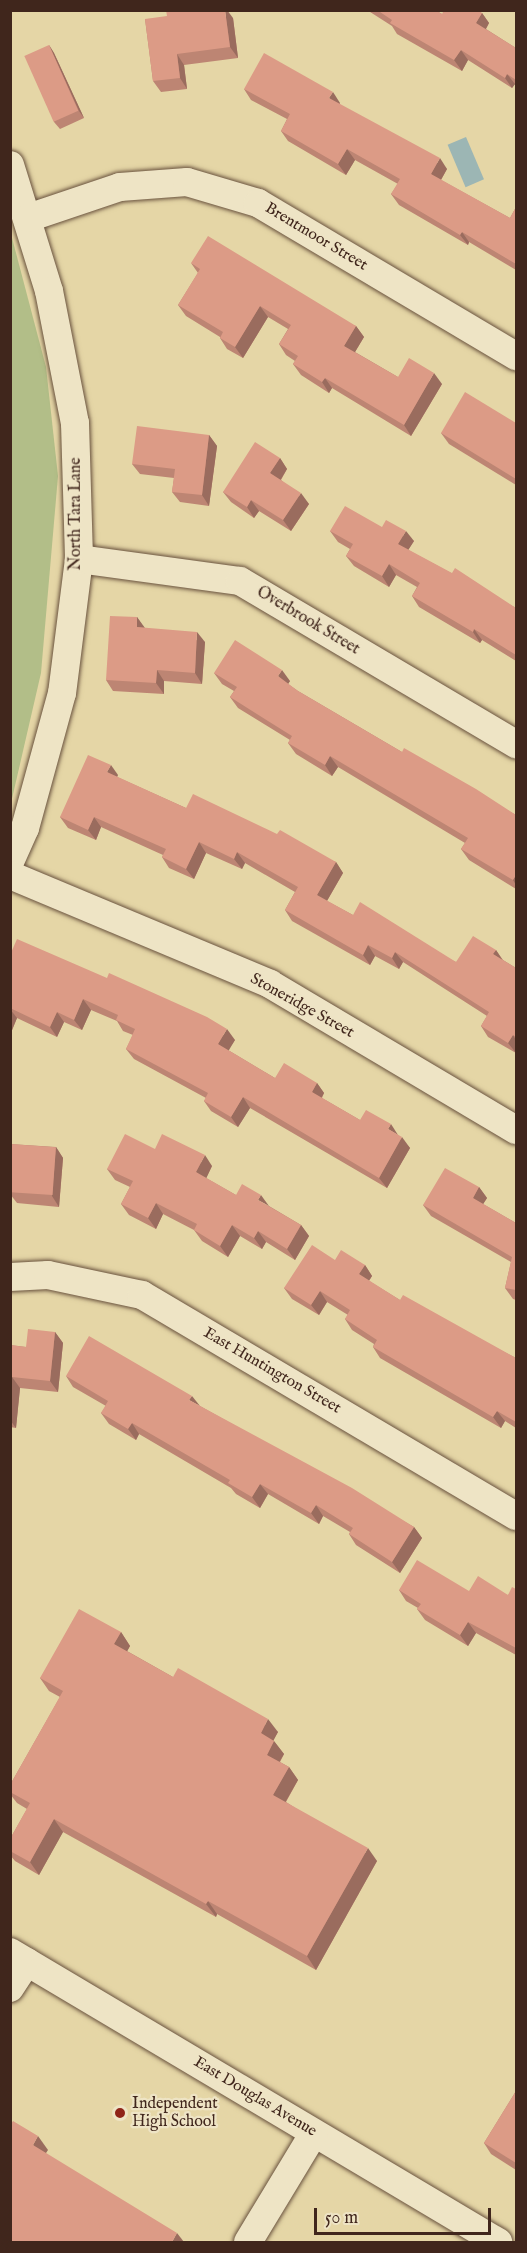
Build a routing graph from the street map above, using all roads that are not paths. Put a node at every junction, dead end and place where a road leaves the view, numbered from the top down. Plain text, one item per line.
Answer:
1 (10, 165) edge
2 (28, 218) junction
3 (516, 356) edge
4 (79, 559) junction
5 (516, 744) edge
6 (10, 862) edge
7 (10, 875) edge
8 (516, 1130) edge
9 (10, 1276) edge
10 (516, 1516) edge
11 (19, 1957) edge
12 (10, 1988) edge
13 (314, 2133) junction
14 (248, 2242) edge
15 (498, 2242) edge

1 - 2 street, North Tara Lane
2 - 3 street, Brentmoor Street
2 - 4 street, North Tara Lane
4 - 5 street, Overbrook Street
4 - 6 street, North Tara Lane
7 - 8 street, Stoneridge Street
9 - 10 street, East Huntington Street
11 - 12 street
11 - 13 street, East Douglas Avenue
13 - 14 street
13 - 15 street, East Douglas Avenue

